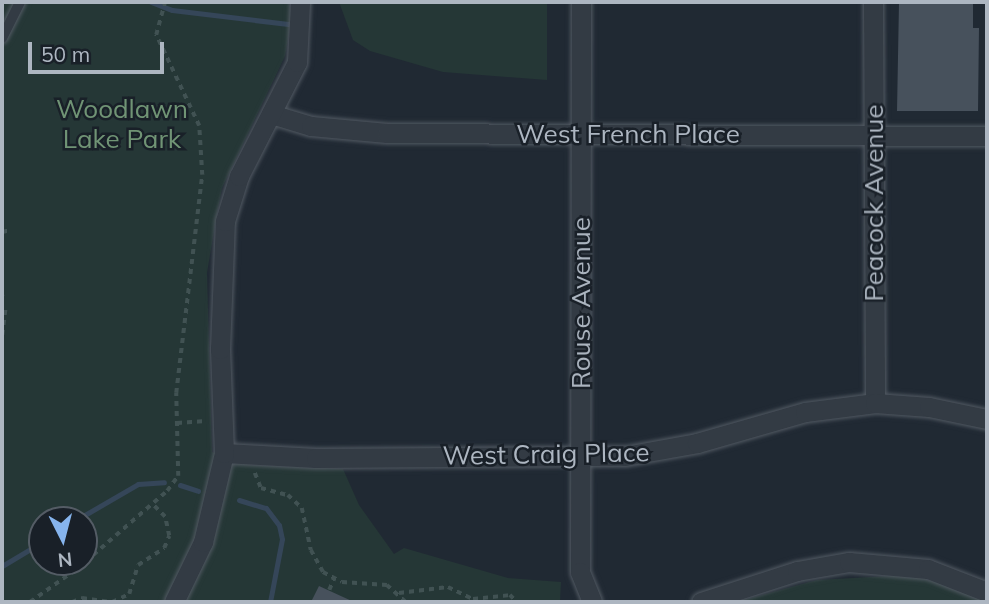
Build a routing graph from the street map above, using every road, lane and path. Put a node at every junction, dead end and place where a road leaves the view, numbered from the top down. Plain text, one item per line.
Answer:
1 (20, 2) edge
2 (165, 2) edge
3 (300, 2) edge
4 (581, 2) edge
5 (873, 2) edge
6 (2, 37) edge
7 (271, 114) junction
8 (582, 133) junction
9 (873, 136) junction
10 (987, 136) edge
11 (11, 230) dead end
12 (2, 232) edge
13 (5, 309) dead end
14 (2, 335) edge
15 (875, 403) junction
16 (987, 419) edge
17 (208, 421) dead end
18 (177, 422) junction
19 (224, 453) junction
20 (580, 457) junction
21 (255, 467) dead end
22 (152, 504) junction
23 (334, 579) junction
24 (329, 590) dead end
25 (987, 592) edge
26 (399, 593) junction
27 (504, 600) edge
28 (30, 602) edge
29 (72, 602) edge
30 (174, 602) edge
31 (407, 602) edge
32 (517, 602) edge
33 (592, 602) edge
34 (701, 602) edge

1 - 6 lane
2 - 18 path
3 - 7 street
4 - 8 street, Rouse Avenue
5 - 9 street, Peacock Avenue
7 - 8 street, West French Place
7 - 19 street
8 - 9 street, West French Place
8 - 20 street, Rouse Avenue
9 - 10 street, West French Place
9 - 15 street, Peacock Avenue
11 - 12 path
13 - 14 path
15 - 16 street, West Craig Place
15 - 20 street, West Craig Place
17 - 18 path
18 - 22 path
19 - 20 street, West Craig Place
19 - 30 street
20 - 33 street, Rouse Avenue
21 - 23 path
22 - 28 path
22 - 29 path
23 - 24 path
23 - 26 path
25 - 34 street
26 - 27 path
26 - 31 path
27 - 32 path

